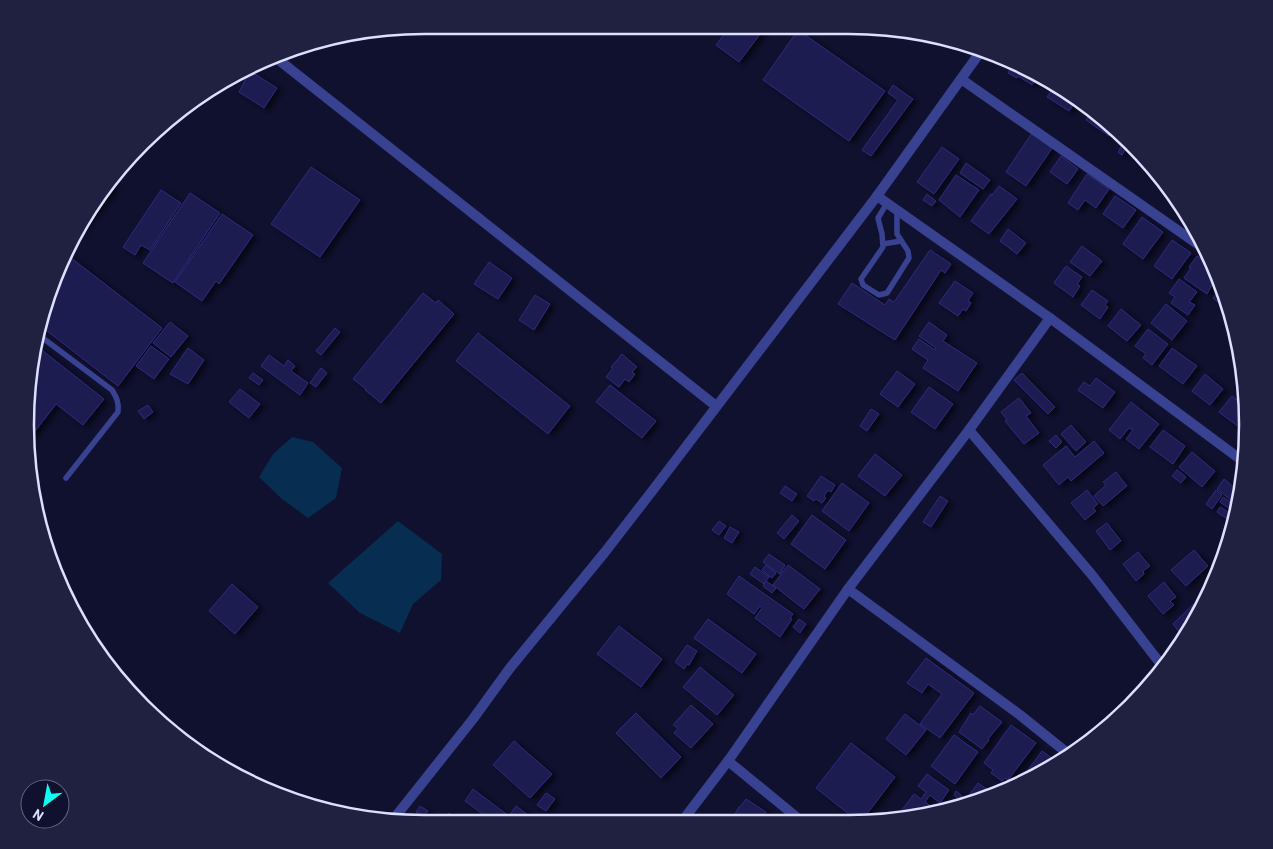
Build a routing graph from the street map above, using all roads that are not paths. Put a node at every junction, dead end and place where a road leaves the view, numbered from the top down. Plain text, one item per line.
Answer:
1 (978, 55) edge
2 (281, 61) edge
3 (961, 79) junction
4 (877, 196) junction
5 (887, 203) junction
6 (897, 210) junction
7 (901, 241) junction
8 (1193, 241) edge
9 (883, 244) junction
10 (1050, 318) junction
11 (43, 338) edge
12 (716, 406) junction
13 (969, 430) junction
14 (1238, 454) edge
15 (66, 478) dead end
16 (848, 589) junction
17 (1160, 661) edge
18 (1064, 750) edge
19 (728, 761) junction
20 (398, 814) edge
21 (687, 815) edge
22 (794, 815) edge

1 - 3 street
2 - 12 street
3 - 4 street
3 - 8 street
4 - 5 street
4 - 12 street
5 - 6 street
5 - 9 lane
6 - 7 lane
6 - 10 street
7 - 9 lane
7 - 9 lane
10 - 13 street
10 - 14 street
11 - 15 lane
12 - 20 street
13 - 16 street
13 - 17 street
16 - 18 street
16 - 19 street
19 - 21 street
19 - 22 street

